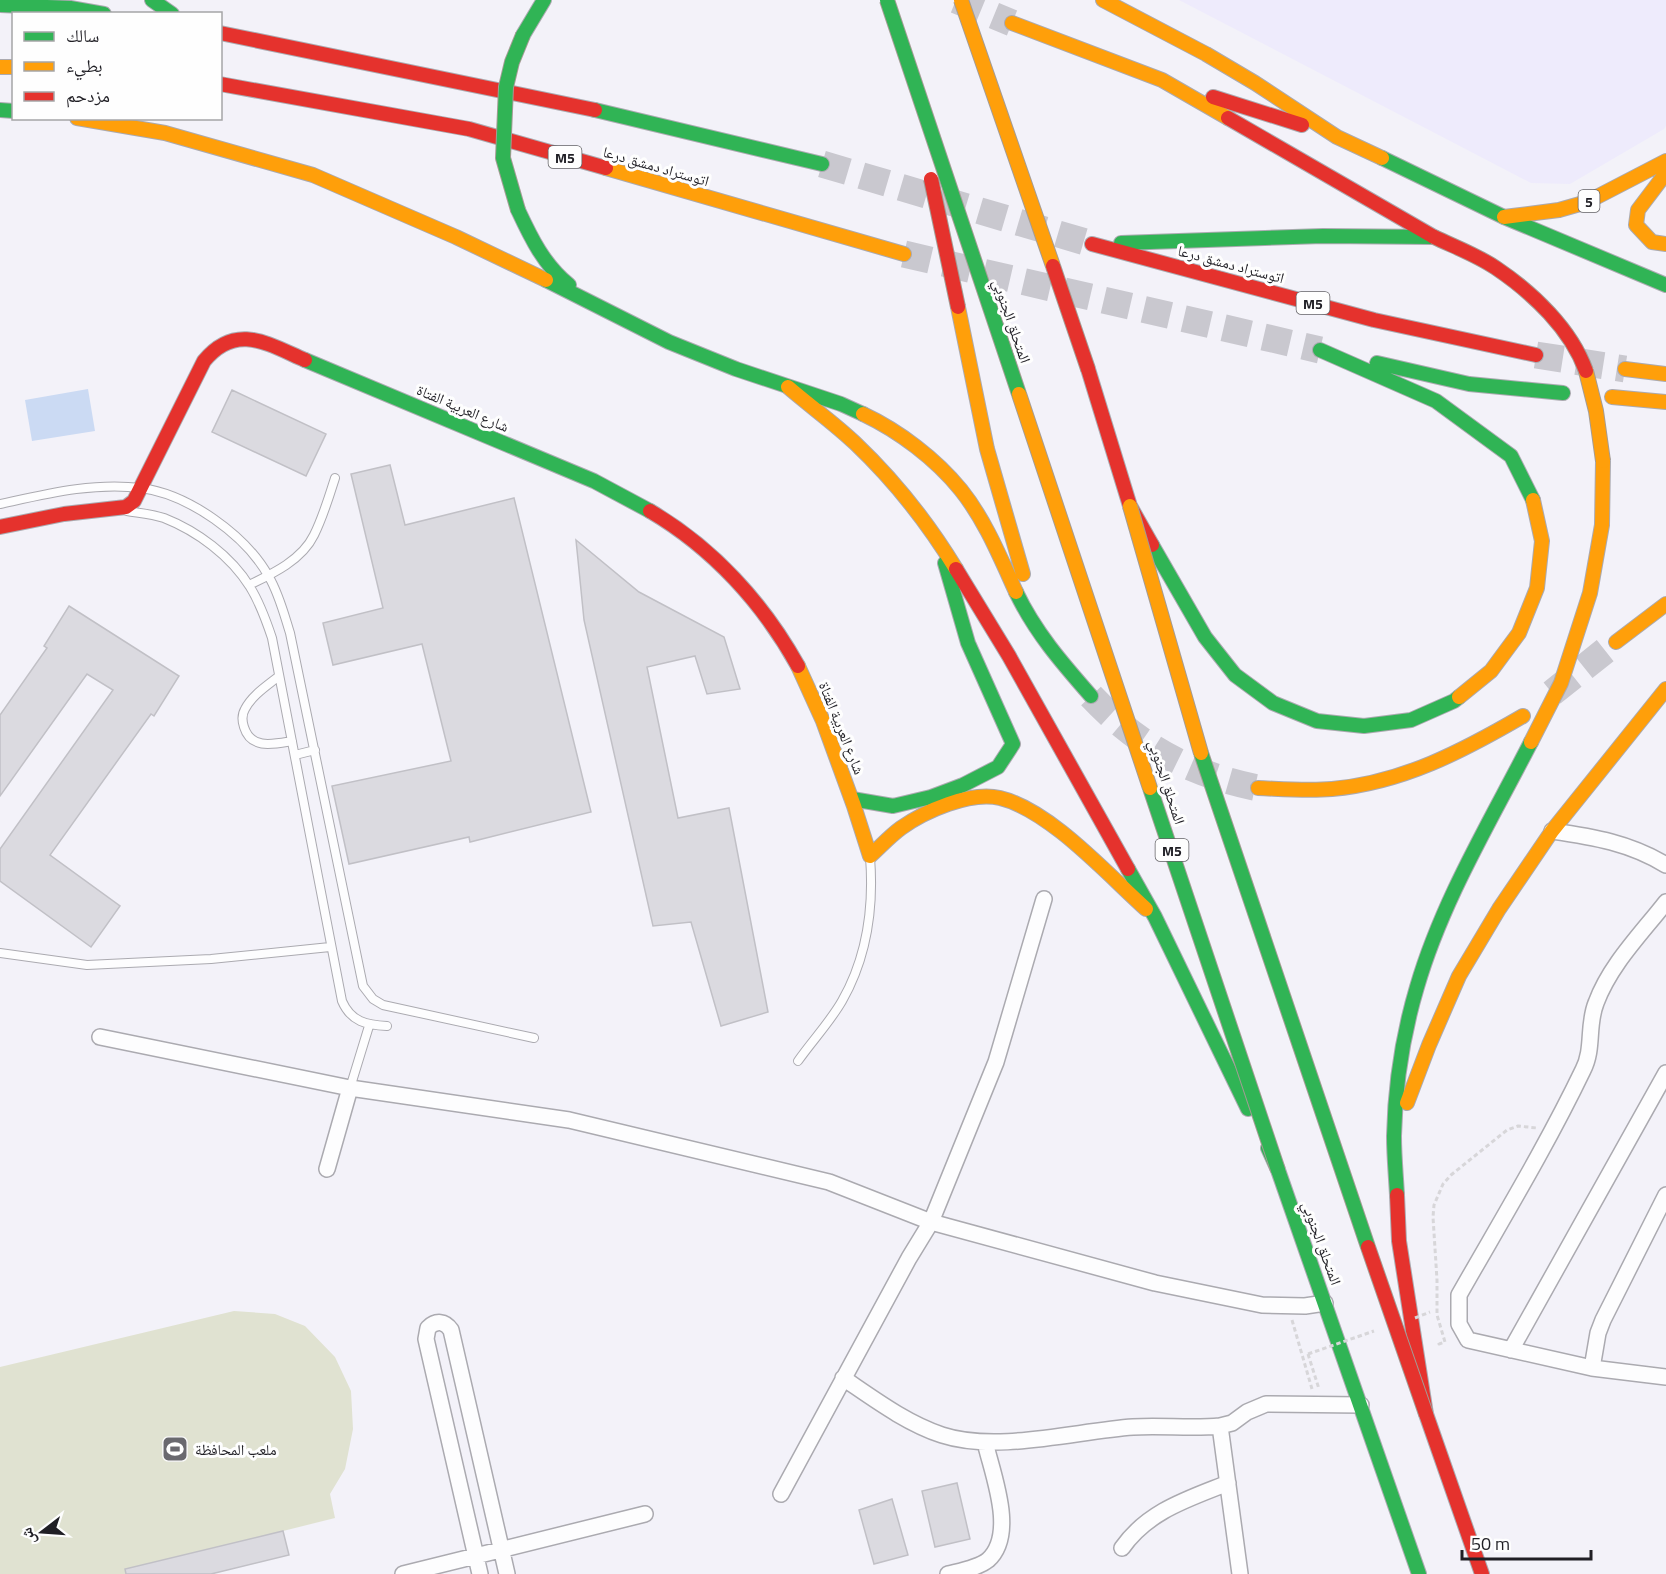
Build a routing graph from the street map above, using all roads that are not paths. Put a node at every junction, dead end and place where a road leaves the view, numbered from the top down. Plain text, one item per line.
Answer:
1 (152, 0) edge
2 (544, 0) edge
3 (887, 0) edge
4 (961, 0) edge
5 (1103, 0) edge
6 (0, 5) edge
7 (93, 12) edge
8 (169, 12) edge
9 (1012, 23) tunnel mouth
10 (222, 33) edge
11 (913, 80) junction
12 (1161, 80) junction
13 (222, 84) edge
14 (88, 120) edge
15 (1337, 137) junction
16 (1666, 161) edge
17 (822, 164) tunnel mouth
18 (1666, 173) edge
19 (1504, 217) junction
20 (1434, 237) junction
21 (1666, 244) edge
22 (904, 254) tunnel mouth
23 (1666, 285) edge
24 (606, 309) junction
25 (1536, 355) tunnel mouth
26 (1625, 369) tunnel mouth
27 (1666, 374) edge
28 (788, 387) junction
29 (1563, 393) dead end
30 (1612, 397) dead end
31 (1666, 402) edge
32 (335, 478) dead end
33 (142, 488) junction
34 (0, 504) edge
35 (1130, 506) junction
36 (117, 510) junction
37 (0, 528) edge
38 (938, 540) junction
39 (268, 576) junction
40 (249, 585) junction
41 (1666, 604) edge
42 (1616, 642) tunnel mouth
43 (1046, 644) junction
44 (279, 676) junction
45 (1666, 689) edge
46 (1091, 696) tunnel mouth
47 (1523, 716) dead end
48 (292, 741) junction
49 (315, 750) junction
50 (295, 755) junction
51 (1258, 788) tunnel mouth
52 (852, 798) junction
53 (937, 802) junction
54 (1552, 831) junction
55 (870, 856) junction
56 (1666, 865) edge
57 (1044, 899) dead end
58 (1666, 902) edge
59 (1155, 917) junction
60 (330, 947) junction
61 (0, 953) edge
62 (369, 1026) junction
63 (387, 1026) dead end
64 (100, 1036) dead end
65 (534, 1038) dead end
66 (798, 1061) dead end
67 (1666, 1073) edge
68 (350, 1088) junction
69 (1394, 1137) junction
70 (327, 1169) dead end
71 (1278, 1170) junction
72 (1666, 1196) edge
73 (931, 1222) junction
74 (1325, 1303) junction
75 (1511, 1350) junction
76 (1592, 1368) junction
77 (1665, 1374) edge
78 (843, 1378) junction
79 (1361, 1405) junction
80 (1426, 1414) junction
81 (1220, 1426) junction
82 (985, 1442) junction
83 (1228, 1483) junction
84 (781, 1494) dead end
85 (645, 1514) dead end
86 (502, 1548) junction
87 (1122, 1548) dead end
88 (476, 1555) junction
89 (403, 1574) edge
90 (480, 1574) edge
91 (507, 1574) edge
92 (948, 1574) edge
93 (1240, 1574) edge
94 (1419, 1574) edge
95 (1482, 1574) edge

1 - 8 main road
2 - 24 main road, bridge
3 - 11 main road, المتحلق الجنوبي / M5, bridge
4 - 35 main road, bridge
5 - 15 main road
6 - 7 main road
9 - 12 main road
10 - 17 main road
11 - 43 main road, bridge
11 - 71 main road, المتحلق الجنوبي / M5, bridge
12 - 15 main road
12 - 20 main road
13 - 22 main road, اتوستراد دمشق درعا / M5
14 - 24 main road
15 - 19 main road
16 - 19 main road, 5
18 - 21 main road
19 - 23 main road
20 - 25 main road, اتوستراد دمشق درعا / M5
20 - 69 main road, bridge
24 - 28 main road
26 - 27 main road
28 - 38 main road
28 - 43 main road
29 - 35 main road
30 - 31 main road
32 - 39 lane
33 - 34 lane
33 - 36 main road, شارع العربية الفتاة
33 - 39 lane
33 - 52 main road, شارع العربية الفتاة
35 - 80 main road, bridge
36 - 37 main road
36 - 40 lane
38 - 53 main road, شارع العربية الفتاة
38 - 59 main road
39 - 40 lane
39 - 49 lane
40 - 44 lane
41 - 42 main road
43 - 46 main road
44 - 48 lane
44 - 48 lane
45 - 54 main road
47 - 51 main road
48 - 50 lane
49 - 50 lane
49 - 65 lane
50 - 60 lane
52 - 53 main road, شارع العربية الفتاة
52 - 55 main road, شارع العربية الفتاة
53 - 55 main road, شارع العربية الفتاة
53 - 59 main road, شارع العربية الفتاة
54 - 56 street
54 - 69 main road
55 - 66 lane
57 - 73 street
58 - 75 street
59 - 71 main road
60 - 61 lane
60 - 62 lane
62 - 63 lane
62 - 68 lane
64 - 68 street
67 - 75 street
68 - 70 street
68 - 73 street
69 - 80 main road
71 - 74 main road, المتحلق الجنوبي
72 - 76 street
73 - 74 street
73 - 78 street
74 - 79 main road, المتحلق الجنوبي
75 - 76 street
76 - 77 street
78 - 82 street
78 - 84 street
79 - 81 street
79 - 94 main road, المتحلق الجنوبي
80 - 95 main road
81 - 82 street
81 - 83 street
82 - 92 street
83 - 87 street
83 - 93 street
85 - 86 street
86 - 88 street
86 - 88 street
86 - 91 street
88 - 89 street
88 - 90 street

